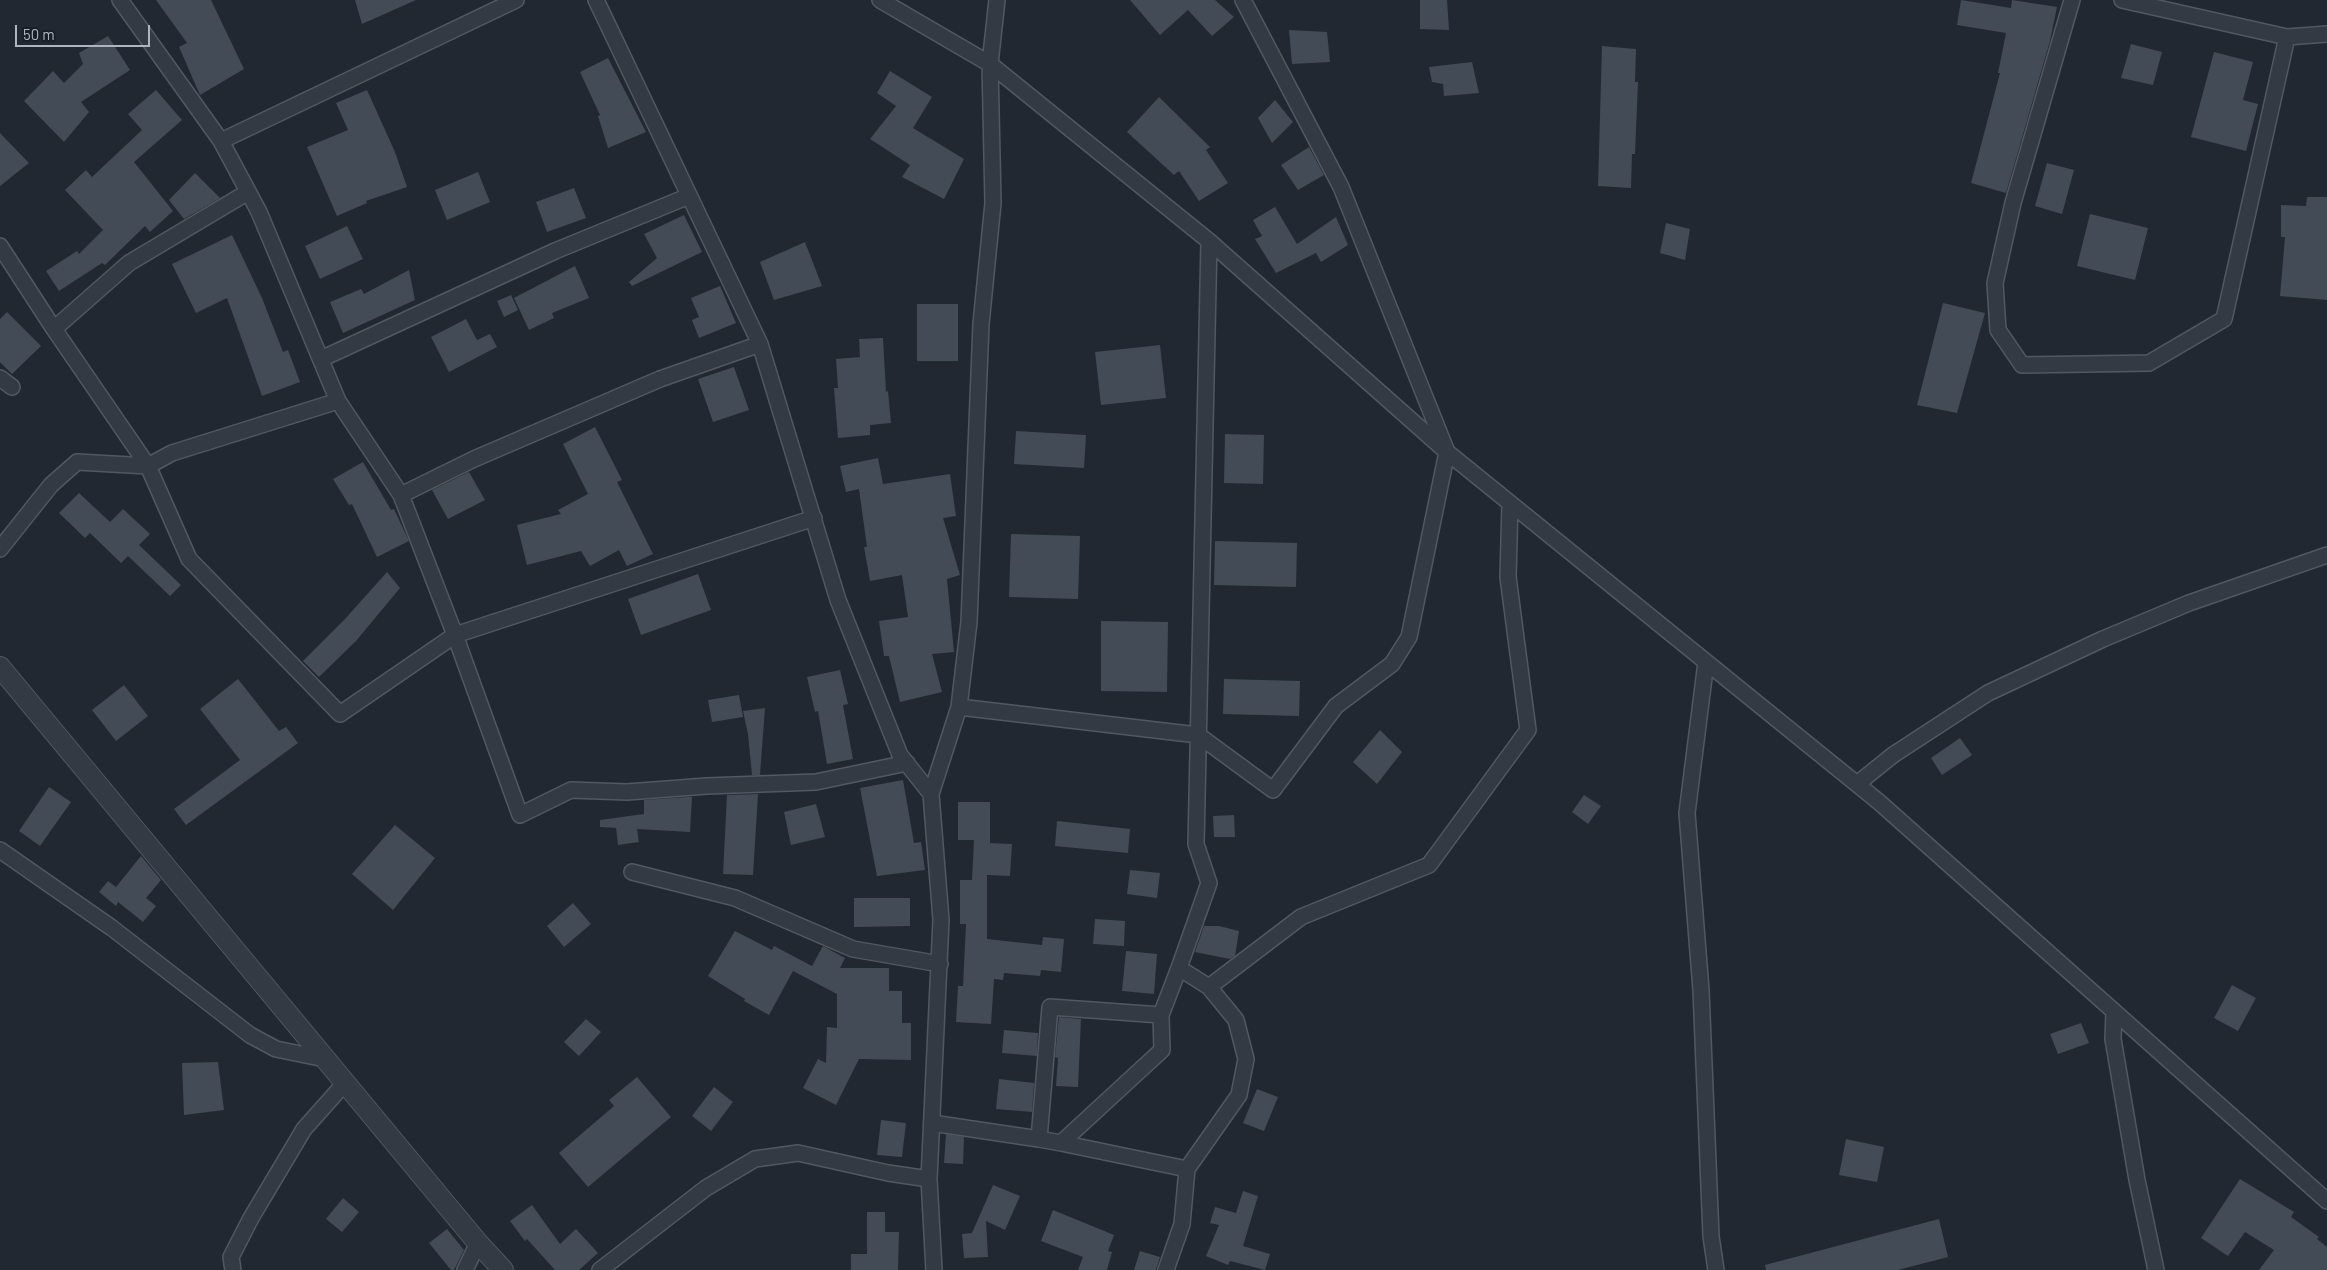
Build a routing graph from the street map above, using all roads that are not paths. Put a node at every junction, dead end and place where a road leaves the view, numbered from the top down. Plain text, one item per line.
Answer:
1 (120, 0) edge
2 (516, 0) edge
3 (596, 0) edge
4 (880, 0) edge
5 (997, 0) edge
6 (1243, 0) edge
7 (2072, 0) edge
8 (2122, 0) edge
9 (2327, 34) edge
10 (2287, 37) junction
11 (990, 64) junction
12 (221, 141) junction
13 (248, 192) junction
14 (690, 196) junction
15 (1209, 241) junction
16 (0, 246) edge
17 (54, 329) junction
18 (760, 344) junction
19 (321, 359) junction
20 (338, 401) junction
21 (1447, 452) junction
22 (148, 466) junction
23 (401, 495) junction
24 (1510, 503) junction
25 (814, 518) junction
26 (0, 549) edge
27 (2327, 555) edge
28 (455, 635) junction
29 (1706, 662) junction
30 (0, 667) edge
31 (959, 707) junction
32 (1198, 735) junction
33 (907, 763) junction
34 (1857, 784) junction
35 (931, 794) junction
36 (0, 850) edge
37 (632, 872) dead end
38 (940, 964) junction
39 (1179, 968) junction
40 (1209, 987) junction
41 (2114, 1012) junction
42 (1161, 1015) junction
43 (325, 1059) junction
44 (344, 1083) junction
45 (932, 1122) junction
46 (1039, 1139) junction
47 (1061, 1143) junction
48 (1188, 1169) junction
49 (930, 1179) junction
50 (2327, 1201) edge
51 (478, 1244) junction
52 (233, 1270) edge
53 (465, 1270) edge
54 (502, 1270) edge
55 (600, 1270) edge
56 (934, 1270) edge
57 (1166, 1270) edge
58 (1716, 1270) edge
59 (2156, 1270) edge

1 - 12 street
2 - 12 street
3 - 14 street
4 - 11 street
5 - 11 street
6 - 21 street
7 - 10 street
8 - 10 street
9 - 10 street
11 - 15 street
11 - 31 street
12 - 13 street
13 - 17 street
13 - 19 street
14 - 18 street
14 - 19 street
15 - 21 street
15 - 32 street
16 - 17 street
17 - 22 street
18 - 23 street
18 - 25 street
19 - 20 street
20 - 22 street
20 - 23 street
21 - 24 street
21 - 32 street
22 - 26 street
22 - 28 street
23 - 28 street
24 - 29 street
24 - 40 street
25 - 28 street
25 - 33 street
27 - 34 street
28 - 33 street
29 - 34 street
29 - 58 street
30 - 43 street
31 - 32 street
31 - 35 street
32 - 39 street
33 - 35 street
34 - 41 street
35 - 38 street
36 - 43 street
37 - 38 street
38 - 45 street
39 - 40 street
39 - 42 street
40 - 48 street
41 - 50 street
41 - 59 street
42 - 46 street
42 - 47 street
43 - 44 street
44 - 51 street
44 - 52 street
45 - 46 street
45 - 49 street
46 - 47 street
47 - 48 street
48 - 57 street
49 - 55 street
49 - 56 street
51 - 53 street
51 - 54 street

